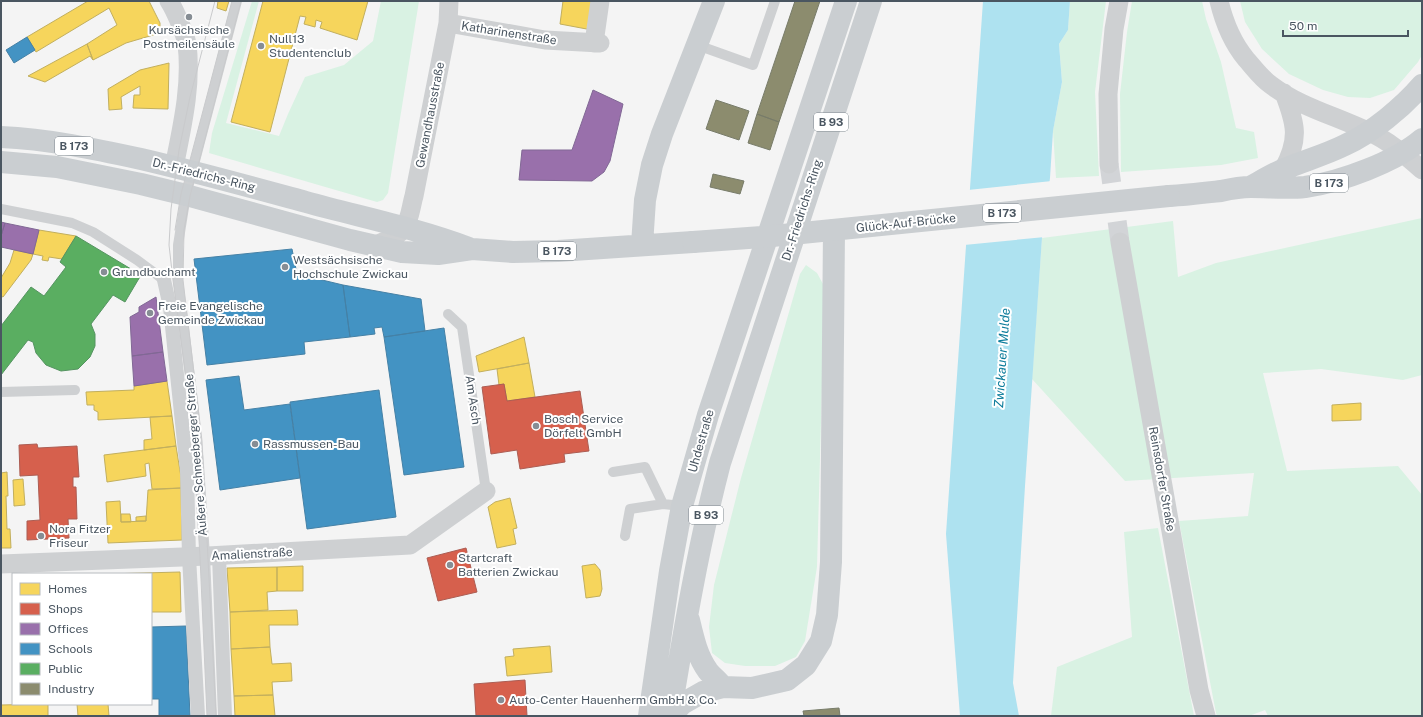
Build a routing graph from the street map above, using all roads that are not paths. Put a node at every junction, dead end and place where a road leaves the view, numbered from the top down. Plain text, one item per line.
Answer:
1 (237, 1) edge
2 (449, 1) edge
3 (600, 1) edge
4 (714, 1) edge
5 (776, 1) edge
6 (846, 1) edge
7 (871, 1) edge
8 (1119, 1) edge
9 (1219, 1) edge
10 (173, 3) edge
11 (448, 23) junction
12 (697, 45) junction
13 (1422, 85) edge
14 (1284, 94) junction
15 (1368, 131) junction
16 (1, 138) edge
17 (1422, 139) edge
18 (1402, 153) junction
19 (1, 162) edge
20 (1109, 164) tunnel mouth
21 (183, 169) junction
22 (1283, 170) junction
23 (1422, 170) edge
24 (788, 175) joint
25 (1250, 187) junction
26 (186, 195) junction
27 (1, 209) edge
28 (404, 228) junction
29 (834, 230) junction
30 (1120, 242) tunnel mouth
31 (642, 245) junction
32 (374, 246) junction
33 (472, 249) junction
34 (164, 280) joint
35 (448, 314) dead end
36 (75, 390) dead end
37 (1, 392) edge
38 (734, 418) joint
39 (613, 472) dead end
40 (486, 491) joint
41 (672, 505) junction
42 (625, 536) dead end
43 (204, 556) junction
44 (1, 564) edge
45 (687, 614) junction
46 (723, 687) junction
47 (198, 716) edge
48 (212, 716) edge
49 (225, 716) edge
50 (648, 716) edge
51 (670, 716) edge
52 (1206, 716) edge

1 - 21 lane, Äußere Schneeberger Straße
2 - 11 street, Gewandhausstraße
3 - 11 street, Katharinenstraße
4 - 12 main road
5 - 12 lane
6 - 24 main road, Dr.-Friedrichs-Ring / B 93
7 - 38 main road, Dr.-Friedrichs-Ring / B 93
8 - 20 street
9 - 14 street
10 - 21 street
11 - 28 street, Gewandhausstraße
12 - 31 main road
13 - 15 main road, B 173
14 - 15 street
14 - 22 street
15 - 18 street
15 - 22 main road, B 173
16 - 21 main road, Dr.-Friedrichs-Ring / B 173
17 - 18 main road, B 173
18 - 23 street
18 - 25 main road, B 173
19 - 26 main road, Dr.-Friedrichs-Ring / B 173
21 - 26 lane, Äußere Schneeberger Straße
21 - 28 main road, Dr.-Friedrichs-Ring / B 173
22 - 25 main road, B 173
24 - 41 main road, Uhdestraße / B 93
25 - 29 main road, Glück-Auf-Brücke / B 173, bridge
26 - 32 main road, Dr.-Friedrichs-Ring / B 173
26 - 43 lane, Äußere Schneeberger Straße
27 - 34 lane
28 - 32 street
28 - 33 main road, Dr.-Friedrichs-Ring / B 173
29 - 31 main road, Glück-Auf-Brücke / B 173, bridge
29 - 46 main road
30 - 52 street, Reinsdorfer Straße
31 - 33 main road, Dr.-Friedrichs-Ring / B 173
32 - 33 main road, Dr.-Friedrichs-Ring / B 173
34 - 43 street, Äußere Schneeberger Straße
35 - 40 lane, Am Asch
36 - 37 lane
38 - 45 main road, Uhdestraße / B 93
39 - 41 lane
40 - 43 street, Amalienstraße
41 - 42 lane
41 - 50 main road, Uhdestraße / B 93
43 - 44 street, Amalienstraße
43 - 47 street, Äußere Schneeberger Straße
43 - 48 lane, Äußere Schneeberger Straße
43 - 49 street, Äußere Schneeberger Straße
45 - 46 main road
45 - 51 main road, Uhdestraße / B 93
46 - 51 main road

